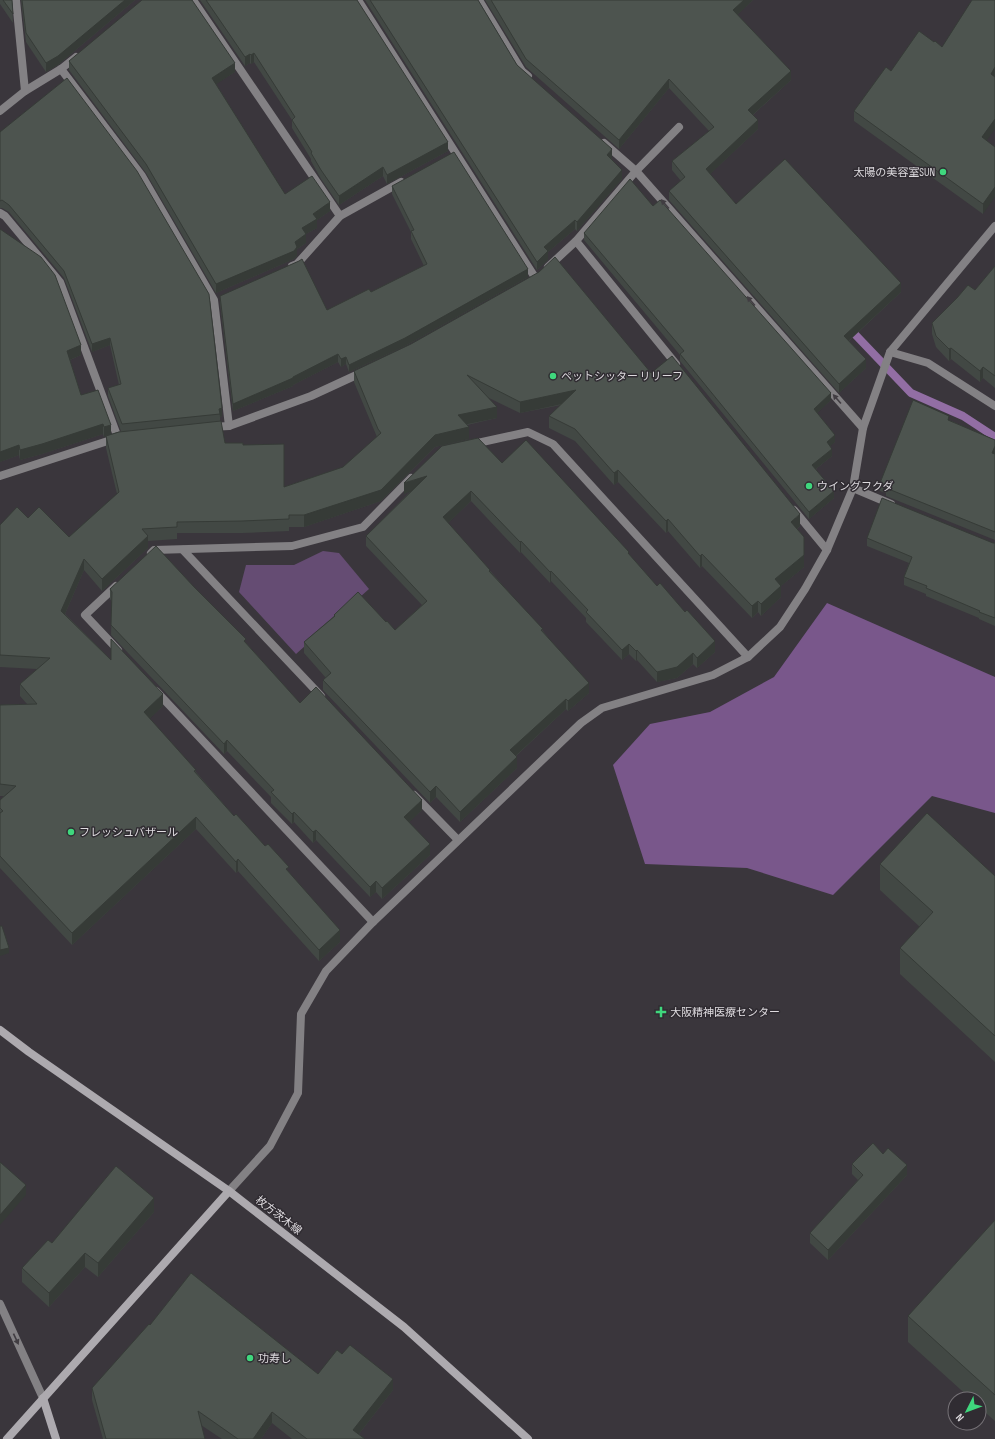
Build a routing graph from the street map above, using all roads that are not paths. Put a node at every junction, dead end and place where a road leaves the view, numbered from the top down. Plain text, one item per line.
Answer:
1 (16, 0) edge
2 (193, 0) edge
3 (358, 0) edge
4 (479, 0) edge
5 (85, 49) edge
6 (61, 69) junction
7 (534, 81) edge
8 (26, 92) junction
9 (0, 111) edge
10 (679, 127) dead end
11 (600, 139) edge
12 (636, 171) junction
13 (408, 179) edge
14 (0, 213) edge
15 (340, 216) junction
16 (995, 226) edge
17 (576, 240) junction
18 (283, 270) edge
19 (889, 354) junction
20 (373, 367) edge
21 (681, 370) edge
22 (995, 406) edge
23 (229, 426) junction
24 (205, 428) edge
25 (863, 428) junction
26 (461, 446) edge
27 (416, 473) edge
28 (0, 476) edge
29 (853, 488) junction
30 (787, 500) edge
31 (896, 506) edge
32 (183, 550) junction
33 (827, 550) junction
34 (143, 561) edge
35 (120, 583) edge
36 (124, 656) edge
37 (748, 657) junction
38 (151, 685) edge
39 (326, 701) edge
40 (408, 788) edge
41 (458, 840) junction
42 (373, 922) junction
43 (0, 1030) edge
44 (229, 1190) junction
45 (0, 1304) edge
46 (43, 1398) junction
47 (7, 1439) edge
48 (56, 1439) edge
49 (528, 1439) edge

1 - 8 street
2 - 15 street
3 - 17 street
4 - 7 street
5 - 6 street
6 - 8 street
6 - 23 street
8 - 9 street
10 - 12 street
11 - 12 street
12 - 17 street
25 -> 12 street
13 - 15 street
14 - 28 street
15 - 18 street
16 - 19 street
17 - 21 street
19 - 22 street
19 - 25 street
20 - 23 street
23 - 24 street
25 - 29 street
26 - 37 street
27 - 32 street
29 - 31 street
29 - 33 street
30 - 33 street
32 - 34 street
32 - 39 street
33 - 37 street
35 - 36 street
37 - 41 street
38 - 42 street
40 - 41 street
41 - 42 street
42 - 44 street
43 - 44 main road, 枚方茨木線
44 - 46 main road
44 - 49 main road, 枚方茨木線
45 -> 46 street
46 - 47 main road
46 - 48 main road

